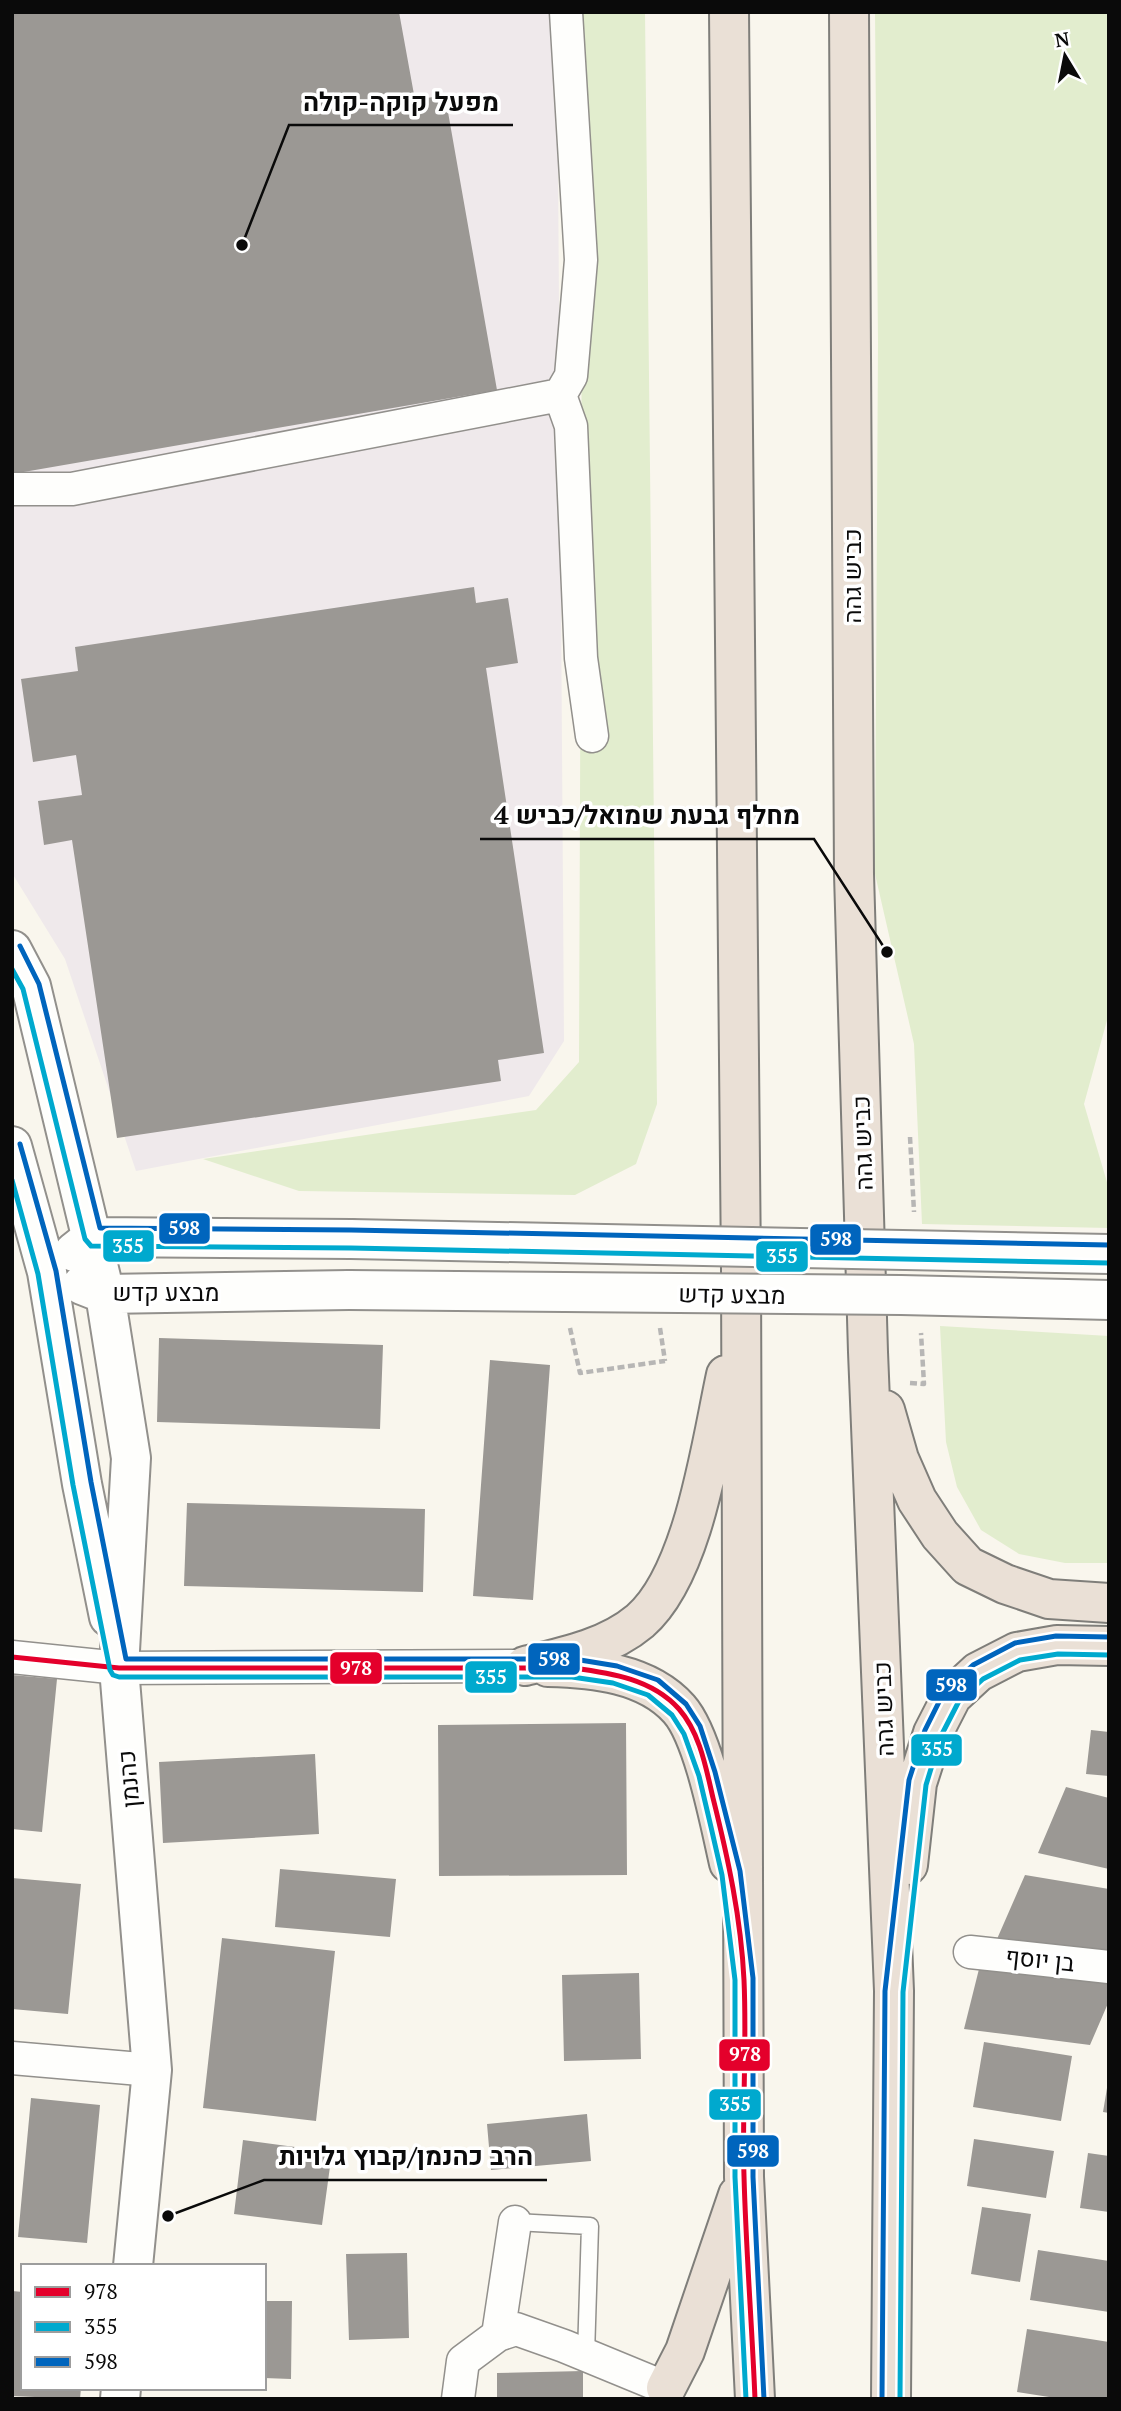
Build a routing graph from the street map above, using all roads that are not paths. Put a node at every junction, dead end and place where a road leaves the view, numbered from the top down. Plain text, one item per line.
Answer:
1 (566, 12) edge
2 (729, 12) edge
3 (849, 12) edge
4 (560, 395) junction
5 (12, 489) edge
6 (592, 736) dead end
7 (12, 950) edge
8 (12, 1146) edge
9 (93, 1237) junction
10 (1109, 1254) edge
11 (47, 1272) junction
12 (105, 1294) junction
13 (1109, 1300) edge
14 (741, 1308) junction
15 (869, 1352) junction
16 (1109, 1603) edge
17 (1109, 1646) edge
18 (12, 1657) edge
19 (525, 1667) junction
20 (119, 1668) junction
21 (970, 1951) dead end
22 (1109, 1967) edge
23 (744, 1979) junction
24 (894, 1991) junction
25 (12, 2058) edge
26 (152, 2070) junction
27 (744, 2177) junction
28 (515, 2222) joint
29 (133, 2264) edge
30 (498, 2335) junction
31 (586, 2355) junction
32 (663, 2393) edge
33 (458, 2399) edge
34 (755, 2399) edge
35 (891, 2399) edge

1 - 4 street
2 - 14 highway
3 - 15 highway, כביש גהה
4 - 5 street
4 - 6 street
7 - 9 street, כהנמן
8 - 11 street
9 - 10 street, מבצע קדש, bridge
9 - 11 street
9 - 12 street, כהנמן
11 - 12 street, מבצע קדש
11 - 20 street
12 - 13 street, מבצע קדש, bridge
12 - 20 street, כהנמן
14 - 19 highway
14 - 23 highway
15 - 16 highway
15 - 24 highway, כביש גהה
17 - 24 highway
18 - 20 street
19 - 20 street
19 - 23 highway
20 - 26 street, כהנמן
21 - 22 street, בן יוסף
23 - 27 highway
24 - 35 highway, כביש גהה
25 - 26 street
26 - 29 street, כהנמן
27 - 32 highway
27 - 34 highway
28 - 30 street
28 - 31 lane
30 - 31 street
30 - 33 street
31 - 32 street

